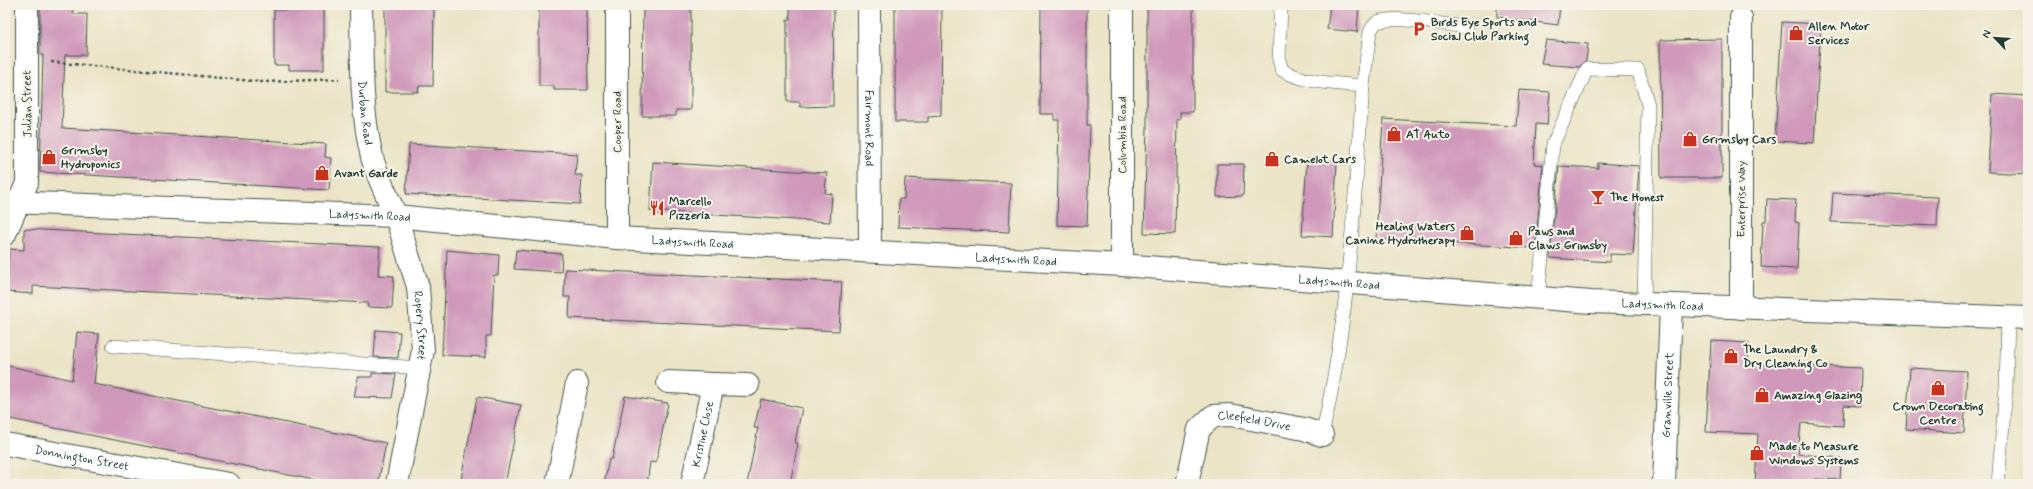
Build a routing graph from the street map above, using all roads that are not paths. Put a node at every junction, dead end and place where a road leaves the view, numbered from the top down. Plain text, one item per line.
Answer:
1 (27, 5) edge
2 (361, 5) edge
3 (617, 5) edge
4 (869, 5) edge
5 (1122, 5) edge
6 (1281, 5) edge
7 (1741, 12) edge
8 (1466, 27) dead end
9 (1363, 86) junction
10 (12, 202) edge
11 (396, 216) junction
12 (5, 234) edge
13 (617, 238) junction
14 (870, 251) junction
15 (1122, 265) junction
16 (1347, 284) junction
17 (1538, 298) junction
18 (1644, 305) junction
19 (1671, 306) junction
20 (1741, 308) junction
21 (2018, 317) edge
22 (113, 346) dead end
23 (420, 368) junction
24 (668, 382) dead end
25 (577, 383) dead end
26 (713, 384) junction
27 (748, 386) dead end
28 (1322, 435) joint
29 (5, 444) edge
30 (229, 484) edge
31 (397, 484) edge
32 (557, 484) edge
33 (692, 484) edge
34 (1186, 484) edge
35 (1664, 484) edge
36 (1998, 484) edge

1 - 10 street, Julian Street
2 - 11 street, Durban Road
3 - 13 street, Cooper Road
4 - 14 street, Fairmont Road
5 - 15 street, Columbia Road
6 - 9 lane
7 - 20 street, Enterprise Way
8 - 9 lane
9 - 16 lane
10 - 11 street, Ladysmith Road
10 - 12 street, Julian Street
11 - 13 street, Ladysmith Road
11 - 23 street, Ropery Street
13 - 14 street, Ladysmith Road
14 - 15 street, Ladysmith Road
15 - 16 street, Ladysmith Road
16 - 17 street, Ladysmith Road
16 - 28 lane
17 - 18 street, Ladysmith Road
17 - 18 lane
18 - 19 street, Ladysmith Road
19 - 20 street, Ladysmith Road
19 - 35 street, Granville Street
20 - 21 street, Ladysmith Road
21 - 36 lane
22 - 23 lane
23 - 31 street, Ropery Street
24 - 26 street, Kristine Close
25 - 32 street
26 - 27 street, Kristine Close
26 - 33 street, Kristine Close
28 - 34 street, Cleefield Drive
29 - 30 street, Donnington Street

